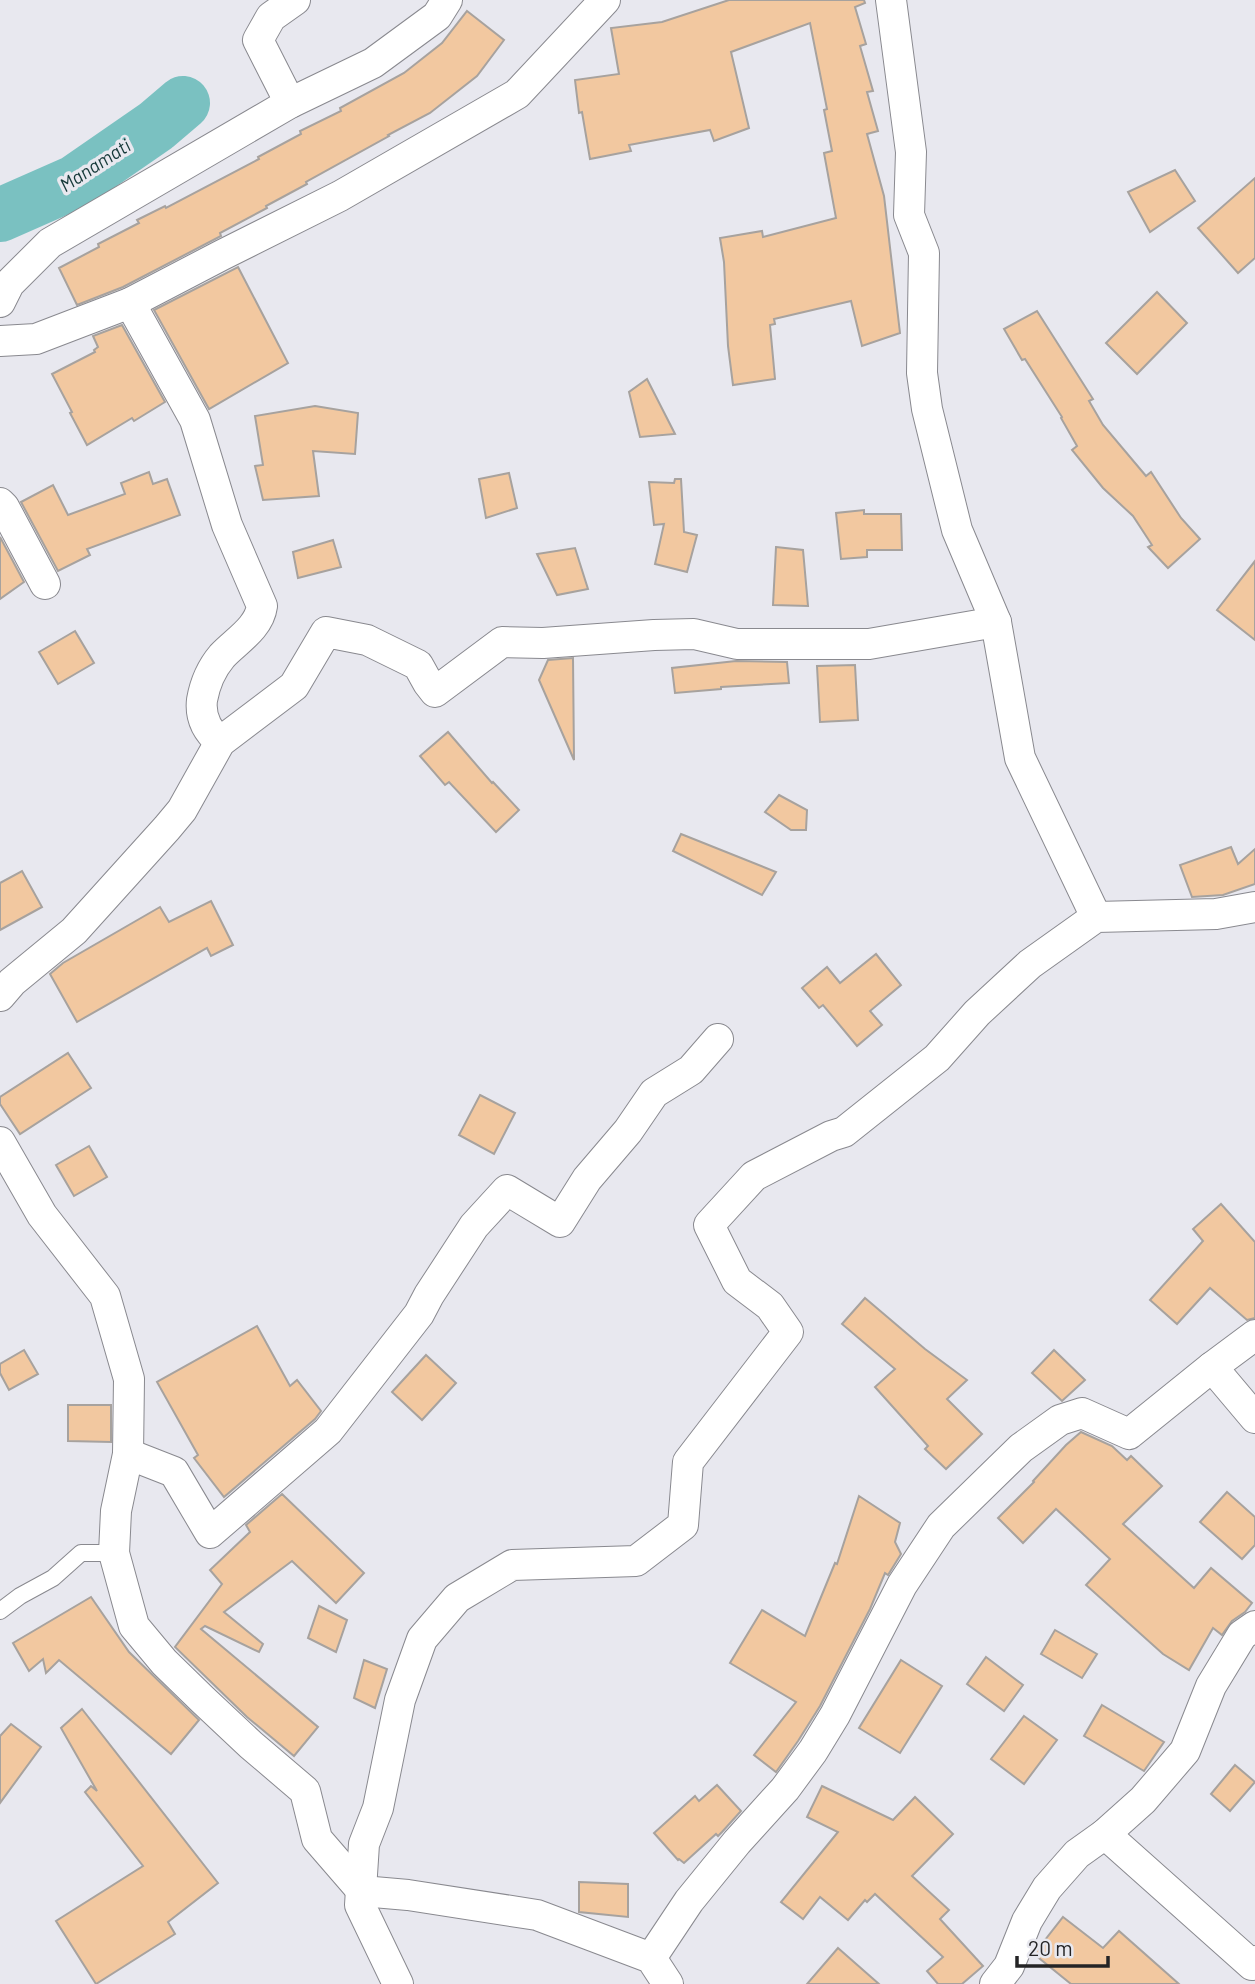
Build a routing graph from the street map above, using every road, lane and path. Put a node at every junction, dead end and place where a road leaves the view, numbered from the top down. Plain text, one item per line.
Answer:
1 (295, 0) edge
2 (447, 0) edge
3 (605, 0) edge
4 (891, 0) edge
5 (290, 103) junction
6 (0, 302) edge
7 (130, 303) junction
8 (0, 341) edge
9 (0, 503) edge
10 (45, 584) dead end
11 (996, 622) junction
12 (219, 742) junction
13 (1255, 907) edge
14 (1096, 917) junction
15 (0, 996) edge
16 (718, 1039) dead end
17 (0, 1142) edge
18 (1255, 1335) edge
19 (1212, 1367) junction
20 (1255, 1418) edge
21 (128, 1454) junction
22 (114, 1553) junction
23 (0, 1611) edge
24 (1255, 1626) edge
25 (1105, 1834) junction
26 (362, 1891) junction
27 (650, 1958) junction
28 (1255, 1961) edge
29 (398, 1984) edge
30 (668, 1984) edge
31 (995, 1984) edge

1 - 5 street
2 - 5 street
3 - 7 street
4 - 11 street
5 - 6 street
7 - 8 street
7 - 12 street
9 - 10 street
11 - 12 street
11 - 14 street
12 - 15 street
13 - 14 street
14 - 26 street
16 - 21 street
17 - 21 street
18 - 19 street
19 - 20 street
19 - 27 street
21 - 22 street
22 - 23 lane
22 - 26 street
24 - 25 street
25 - 28 street
25 - 31 street
26 - 27 street
26 - 29 street
27 - 30 street

